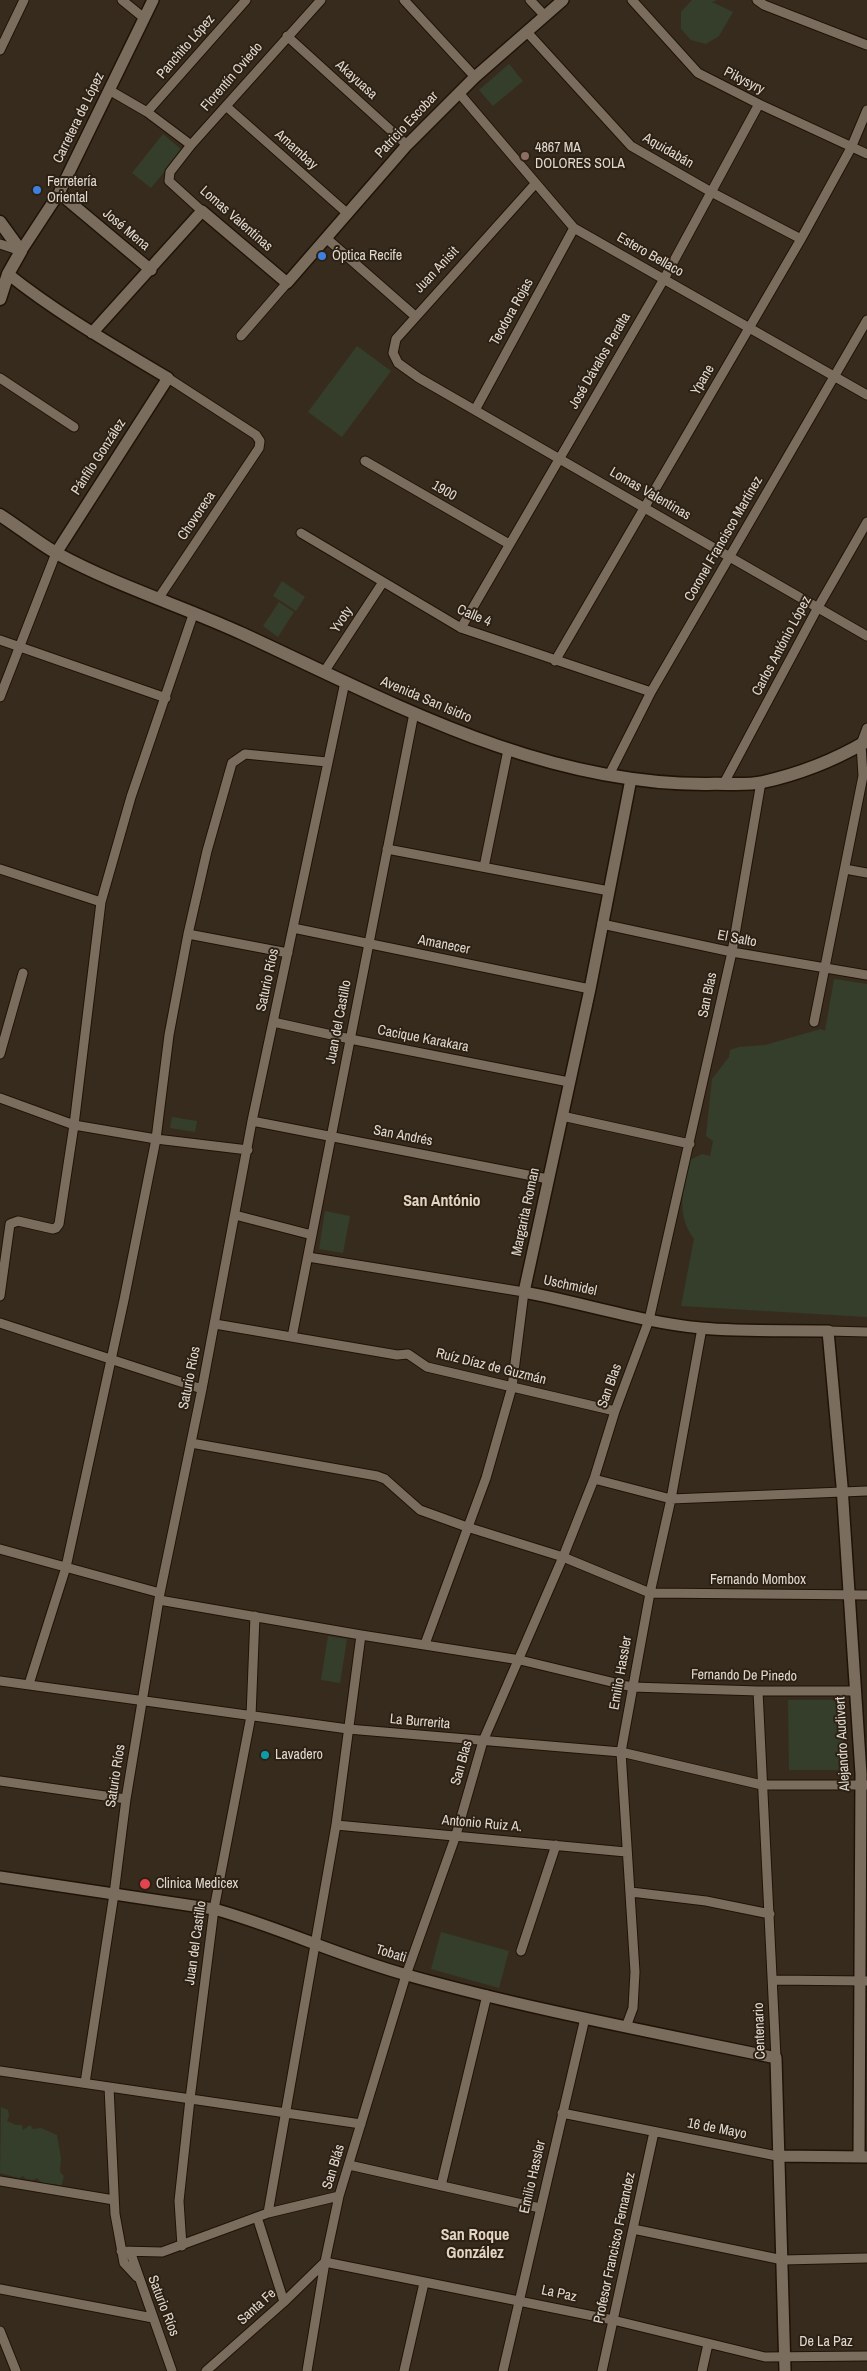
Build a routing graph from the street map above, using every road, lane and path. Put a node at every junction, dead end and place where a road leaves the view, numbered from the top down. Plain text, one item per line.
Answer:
1 (24, 0) edge
2 (122, 0) edge
3 (153, 0) edge
4 (246, 0) edge
5 (321, 0) edge
6 (404, 0) edge
7 (530, 0) edge
8 (563, 0) edge
9 (632, 0) edge
10 (756, 0) edge
11 (545, 16) junction
12 (144, 18) junction
13 (527, 32) junction
14 (4, 33) edge
15 (287, 36) junction
16 (867, 45) edge
17 (0, 50) edge
18 (475, 77) junction
19 (109, 90) junction
20 (459, 93) junction
21 (759, 104) junction
22 (226, 107) junction
23 (867, 110) edge
24 (148, 112) junction
25 (407, 144) junction
26 (191, 145) junction
27 (851, 148) junction
28 (867, 154) edge
29 (168, 176) joint
30 (536, 184) junction
31 (59, 193) junction
32 (713, 193) junction
33 (202, 211) junction
34 (348, 214) junction
35 (0, 222) edge
36 (574, 228) junction
37 (326, 238) junction
38 (800, 239) junction
39 (0, 244) edge
40 (21, 251) junction
41 (151, 270) junction
42 (8, 274) junction
43 (664, 279) junction
44 (287, 283) junction
45 (0, 299) edge
46 (415, 316) junction
47 (867, 320) edge
48 (749, 328) junction
49 (92, 333) junction
50 (241, 336) dead end
51 (835, 377) junction
52 (0, 378) edge
53 (168, 378) junction
54 (418, 378) joint
55 (867, 395) edge
56 (474, 410) junction
57 (74, 427) dead end
58 (559, 459) junction
59 (365, 461) dead end
60 (644, 508) junction
61 (0, 515) edge
62 (867, 522) edge
63 (301, 533) dead end
64 (509, 544) junction
65 (56, 553) junction
66 (728, 557) junction
67 (383, 582) junction
68 (158, 599) junction
69 (817, 609) junction
70 (194, 612) junction
71 (461, 628) junction
72 (867, 636) edge
73 (0, 640) edge
74 (20, 648) junction
75 (555, 661) junction
76 (324, 672) junction
77 (345, 682) junction
78 (651, 692) junction
79 (0, 697) edge
80 (166, 698) junction
81 (414, 713) junction
82 (867, 728) edge
83 (864, 743) edge
84 (508, 750) junction
85 (327, 762) junction
86 (609, 775) junction
87 (865, 776) edge
88 (631, 779) junction
89 (761, 782) junction
90 (724, 784) junction
91 (387, 850) junction
92 (484, 867) junction
93 (0, 869) edge
94 (845, 869) junction
95 (867, 873) edge
96 (609, 891) junction
97 (101, 902) junction
98 (602, 924) junction
99 (293, 928) junction
100 (188, 934) junction
101 (369, 944) junction
102 (732, 952) junction
103 (288, 953) junction
104 (826, 969) junction
105 (23, 973) dead end
106 (867, 975) edge
107 (590, 989) junction
108 (273, 1022) junction
109 (814, 1022) dead end
110 (350, 1039) junction
111 (0, 1054) edge
112 (569, 1082) junction
113 (0, 1098) edge
114 (562, 1116) junction
115 (252, 1121) junction
116 (74, 1125) junction
117 (331, 1136) junction
118 (156, 1139) junction
119 (690, 1144) junction
120 (248, 1150) junction
121 (548, 1179) junction
122 (235, 1215) junction
123 (312, 1236) junction
124 (308, 1257) junction
125 (524, 1292) junction
126 (0, 1296) edge
127 (649, 1320) junction
128 (0, 1323) edge
129 (215, 1324) junction
130 (702, 1328) junction
131 (828, 1331) junction
132 (867, 1332) edge
133 (292, 1337) junction
134 (112, 1358) junction
135 (512, 1387) junction
136 (202, 1389) junction
137 (615, 1411) junction
138 (191, 1443) junction
139 (594, 1479) junction
140 (867, 1491) edge
141 (842, 1492) junction
142 (671, 1499) junction
143 (467, 1527) junction
144 (0, 1549) edge
145 (563, 1558) junction
146 (66, 1568) junction
147 (650, 1593) junction
148 (849, 1594) junction
149 (867, 1594) edge
150 (159, 1597) junction
151 (255, 1616) junction
152 (361, 1635) junction
153 (425, 1644) junction
154 (520, 1660) junction
155 (0, 1681) edge
156 (29, 1684) junction
157 (632, 1687) junction
158 (758, 1691) junction
159 (856, 1691) junction
160 (142, 1700) junction
161 (251, 1716) junction
162 (348, 1729) junction
163 (483, 1742) junction
164 (621, 1752) junction
165 (0, 1782) edge
166 (762, 1785) junction
167 (864, 1785) edge
168 (126, 1800) junction
169 (336, 1826) junction
170 (456, 1835) junction
171 (556, 1845) junction
172 (626, 1852) junction
173 (0, 1877) edge
174 (630, 1892) junction
175 (114, 1894) junction
176 (214, 1908) junction
177 (770, 1914) junction
178 (316, 1942) junction
179 (521, 1951) dead end
180 (406, 1975) junction
181 (773, 1980) junction
182 (863, 1981) edge
183 (487, 1996) junction
184 (585, 2018) junction
185 (626, 2027) junction
186 (776, 2058) junction
187 (0, 2071) edge
188 (85, 2083) junction
189 (109, 2087) junction
190 (190, 2099) junction
191 (287, 2113) junction
192 (562, 2113) junction
193 (362, 2124) junction
194 (654, 2132) junction
195 (777, 2156) junction
196 (863, 2157) edge
197 (349, 2165) junction
198 (0, 2180) edge
199 (441, 2186) junction
200 (339, 2196) junction
201 (114, 2200) junction
202 (540, 2208) junction
203 (268, 2213) junction
204 (257, 2217) junction
205 (633, 2229) junction
206 (182, 2246) junction
207 (125, 2251) junction
208 (867, 2258) edge
209 (783, 2260) junction
210 (325, 2262) junction
211 (424, 2283) junction
212 (0, 2289) edge
213 (519, 2300) junction
214 (284, 2302) junction
215 (153, 2318) junction
216 (613, 2320) junction
217 (0, 2331) edge
218 (708, 2344) junction
219 (785, 2356) junction
220 (867, 2356) edge
221 (16, 2371) edge
222 (172, 2371) edge
223 (206, 2371) edge
224 (307, 2371) edge
225 (404, 2371) edge
226 (503, 2371) edge
227 (602, 2371) edge
228 (702, 2371) edge
229 (785, 2371) edge

1 - 14 street
2 - 12 street
3 - 12 street, Carretera de López
4 - 24 street, Panchito López
5 - 15 street, Florentín Oviedo
6 - 18 street
7 - 11 street
8 - 11 street, Patricio Escobar
9 - 21 street, Pikysyry
10 - 16 street
11 - 13 street, Patricio Escobar
12 - 19 street, Carretera de López
13 - 18 street, Patricio Escobar
13 - 32 street, Aquidabán
14 - 17 street
15 - 22 street, Florentín Oviedo
15 - 25 street, Akayuasa
18 - 20 street, Patricio Escobar
19 - 24 street
19 - 31 street, Carretera de López
20 - 25 street, Patricio Escobar
20 - 30 street, Estero Bellaco
21 - 27 street, Pikysyry
21 - 32 street, José Dávalos Peralta
22 - 26 street, Florentín Oviedo
22 - 34 street, Amambay
23 - 27 street, Ypane
24 - 26 street
25 - 34 street, Patricio Escobar
26 - 29 street, Florentín Oviedo
27 - 28 street, Pikysyry
27 - 38 street, Ypane
29 - 33 street, Lomas Valentinas
30 - 36 street, Estero Bellaco
30 - 46 street, Juan Anisit
31 - 40 street, Carretera de López
31 - 41 street, José Mena
32 - 38 street, Aquidabán
32 - 43 street, José Dávalos Peralta
33 - 41 street
33 - 44 street, Lomas Valentinas
34 - 37 street, Patricio Escobar
35 - 40 main road
36 - 43 street, Estero Bellaco
36 - 56 street, Teodora Rojas
37 - 44 street, Patricio Escobar
37 - 46 street
38 - 48 street, Ypane
39 - 40 street
40 - 42 main road, Carretera de López
41 - 49 street
42 - 45 main road, Carretera de López
42 - 49 street
43 - 48 street, Estero Bellaco
43 - 58 street, José Dávalos Peralta
44 - 50 street
46 - 54 street, Juan Anisit
47 - 51 street, Coronel Francisco Martínez
48 - 51 street, Estero Bellaco
48 - 60 street, Ypane
49 - 53 street
51 - 55 street, Estero Bellaco
51 - 66 street, Coronel Francisco Martínez
52 - 57 street
53 - 65 street, Pánfilo González
53 - 68 street, Chovoreca
54 - 56 street, Lomas Valentinas
56 - 58 street, Lomas Valentinas
58 - 60 street, Lomas Valentinas
58 - 64 street, José Dávalos Peralta
59 - 64 street, 1900
60 - 66 street, Lomas Valentinas
60 - 75 street, Ypane
61 - 65 main road, Avenida San Isidro
62 - 69 street, Carlos António López
63 - 67 street, Calle 4
64 - 71 street, José Dávalos Peralta
65 - 68 main road, Avenida San Isidro
65 - 74 street
66 - 69 street, Lomas Valentinas
66 - 78 street, Coronel Francisco Martínez
67 - 71 street, Calle 4
67 - 76 street, Yvoty
68 - 70 main road, Avenida San Isidro
69 - 72 street, Lomas Valentinas
69 - 90 street, Carlos António López
70 - 76 main road, Avenida San Isidro
70 - 80 street
71 - 75 street, Calle 4
73 - 74 street
74 - 79 street
74 - 80 street
75 - 78 street, Calle 4
76 - 77 main road, Avenida San Isidro
77 - 81 main road, Avenida San Isidro
77 - 85 street, Saturio Ríos
78 - 86 street, Coronel Francisco Martínez
80 - 97 street
81 - 84 main road, Avenida San Isidro
81 - 91 street, Juan del Castillo
82 - 83 street
83 - 87 street
83 - 89 main road, Avenida San Isidro
84 - 86 main road, Avenida San Isidro
84 - 92 street
85 - 99 street, Saturio Ríos
85 - 100 street
86 - 88 main road, Avenida San Isidro
87 - 94 street
88 - 90 main road, Avenida San Isidro
88 - 96 street, Margarita Roman
89 - 90 main road, Avenida San Isidro
89 - 102 street, San Blas
91 - 92 street
91 - 101 street, Juan del Castillo
92 - 96 street
93 - 97 street
94 - 95 street
94 - 104 street
96 - 98 street, Margarita Roman
97 - 116 street
98 - 102 street, El Salto
98 - 107 street, Margarita Roman
99 - 101 street, Amanecer
99 - 103 street, Saturio Ríos
100 - 103 street
100 - 118 street
101 - 107 street, Amanecer
101 - 110 street, Juan del Castillo
102 - 104 street, El Salto
102 - 119 street, San Blas
103 - 108 street, Saturio Ríos
104 - 106 street, El Salto
104 - 109 street
105 - 111 street
107 - 112 street, Margarita Roman
108 - 110 street, Cacique Karakara
108 - 115 street, Saturio Ríos
110 - 112 street, Cacique Karakara
110 - 117 street, Juan del Castillo
112 - 114 street, Margarita Roman
113 - 116 street
114 - 119 street
114 - 121 street, Margarita Roman
115 - 117 street, San Andrés
115 - 120 street, Saturio Ríos
116 - 118 street
116 - 126 street
117 - 121 street, San Andrés
117 - 123 street, Juan del Castillo
118 - 120 street
118 - 134 street
119 - 127 street, San Blas
120 - 122 street, Saturio Ríos
121 - 125 street, Margarita Roman
122 - 123 street
122 - 129 street, Saturio Ríos
123 - 124 street, Juan del Castillo
124 - 125 street, Uschmidel
124 - 133 street, Juan del Castillo
125 - 127 street, Uschmidel
125 - 135 street, Margarita Roman
127 - 130 street, Uschmidel
127 - 137 street, San Blas
128 - 134 street
129 - 133 street, Ruíz Díaz de Guzmán
129 - 136 street, Saturio Ríos
130 - 131 street, Uschmidel
130 - 142 street, Emilio Hassler
131 - 132 street
131 - 141 street, Alejandro Audivert
133 - 135 street, Ruíz Díaz de Guzmán
134 - 136 street
134 - 146 street
135 - 137 street, Ruíz Díaz de Guzmán
135 - 143 street, Margarita Roman
136 - 138 street, Saturio Ríos
137 - 139 street, San Blas
138 - 143 street
138 - 150 street, Saturio Ríos
139 - 142 street
139 - 145 street, San Blas
140 - 141 street
141 - 142 street
141 - 148 street, Alejandro Audivert
142 - 147 street, Emilio Hassler
143 - 145 street
143 - 153 street, Margarita Roman
144 - 146 street, Fernando De Pinedo
145 - 147 street
145 - 154 street, San Blas
146 - 150 street, Fernando De Pinedo
146 - 156 street
147 - 148 street, Fernando Mombox
147 - 157 street, Emilio Hassler
148 - 149 street, Fernando Mombox
148 - 159 street, Alejandro Audivert
150 - 151 street, Fernando De Pinedo
150 - 160 street, Saturio Ríos
151 - 152 street, Fernando De Pinedo
151 - 161 street, Juan del Castillo
152 - 153 street, Fernando De Pinedo
152 - 162 street
153 - 154 street, Fernando De Pinedo
154 - 157 street, Fernando De Pinedo
154 - 163 street, San Blas
155 - 156 street, La Burrerita
156 - 160 street, La Burrerita
157 - 158 street, Fernando De Pinedo
157 - 164 street, Emilio Hassler
158 - 159 street, Fernando De Pinedo
158 - 166 street, Centenario
159 - 167 street, Alejandro Audivert
160 - 161 street, La Burrerita
160 - 168 street, Saturio Ríos
161 - 162 street, La Burrerita
161 - 176 street, Juan del Castillo
162 - 163 street, La Burrerita
162 - 169 street
163 - 164 street, La Burrerita
163 - 170 street, San Blas
164 - 166 street, La Burrerita
164 - 172 street, Emilio Hassler
165 - 168 street
166 - 167 street, La Burrerita
166 - 177 street, Centenario
167 - 182 street, Alejandro Audivert
168 - 175 street, Saturio Ríos
169 - 170 street, Antonio Ruiz A.
169 - 178 street
170 - 171 street, Antonio Ruiz A.
170 - 180 street, San Blas
171 - 172 street, Antonio Ruiz A.
171 - 179 street
172 - 174 street, Emilio Hassler
173 - 175 street, Tobati
174 - 177 street
174 - 185 street, Emilio Hassler
175 - 176 street, Tobati
175 - 188 street, Saturio Ríos
176 - 178 street, Tobati
176 - 190 street, Juan del Castillo
177 - 181 street, Centenario
178 - 180 street, Tobati
178 - 191 street
180 - 183 street, Tobati
180 - 193 street, San Blás
181 - 182 street
181 - 186 street, Centenario
182 - 196 street, Alejandro Audivert
183 - 184 street, Tobati
183 - 199 street
184 - 185 street, Tobati
184 - 192 street, Emilio Hassler
185 - 186 street, Tobati
186 - 195 street, Centenario
187 - 188 street
188 - 189 street
189 - 190 street
189 - 201 street, Saturio Ríos
190 - 191 street
190 - 206 street, Juan del Castillo
191 - 193 street
191 - 203 street
192 - 194 street, 16 de Mayo
192 - 202 street, Emilio Hassler
193 - 197 street, San Blás
194 - 195 street, 16 de Mayo
194 - 205 street, Profesor Francisco Fernandez
195 - 196 street, 16 de Mayo
195 - 209 street, Centenario
197 - 199 street
197 - 200 street, San Blás
198 - 201 street
199 - 202 street
200 - 203 street
200 - 210 street, San Blás
201 - 207 street, Saturio Ríos
202 - 213 street, Emilio Hassler
203 - 204 street
204 - 206 street
204 - 214 street
205 - 209 street
205 - 216 street, Profesor Francisco Fernandez
206 - 207 street
207 - 215 street, Saturio Ríos
208 - 209 street
209 - 219 street, Centenario
210 - 211 street, La Paz
210 - 214 street, Santa Fe
210 - 224 street, San Blás
211 - 213 street, La Paz
211 - 225 street
212 - 215 street
213 - 216 street, La Paz
213 - 226 street, Emilio Hassler
214 - 223 street, Santa Fe
215 - 222 street, Saturio Ríos
216 - 218 street, La Paz
216 - 227 street, Profesor Francisco Fernandez
217 - 221 street
218 - 219 street, La Paz
218 - 228 street
219 - 220 street, De La Paz
219 - 229 street, Centenario

